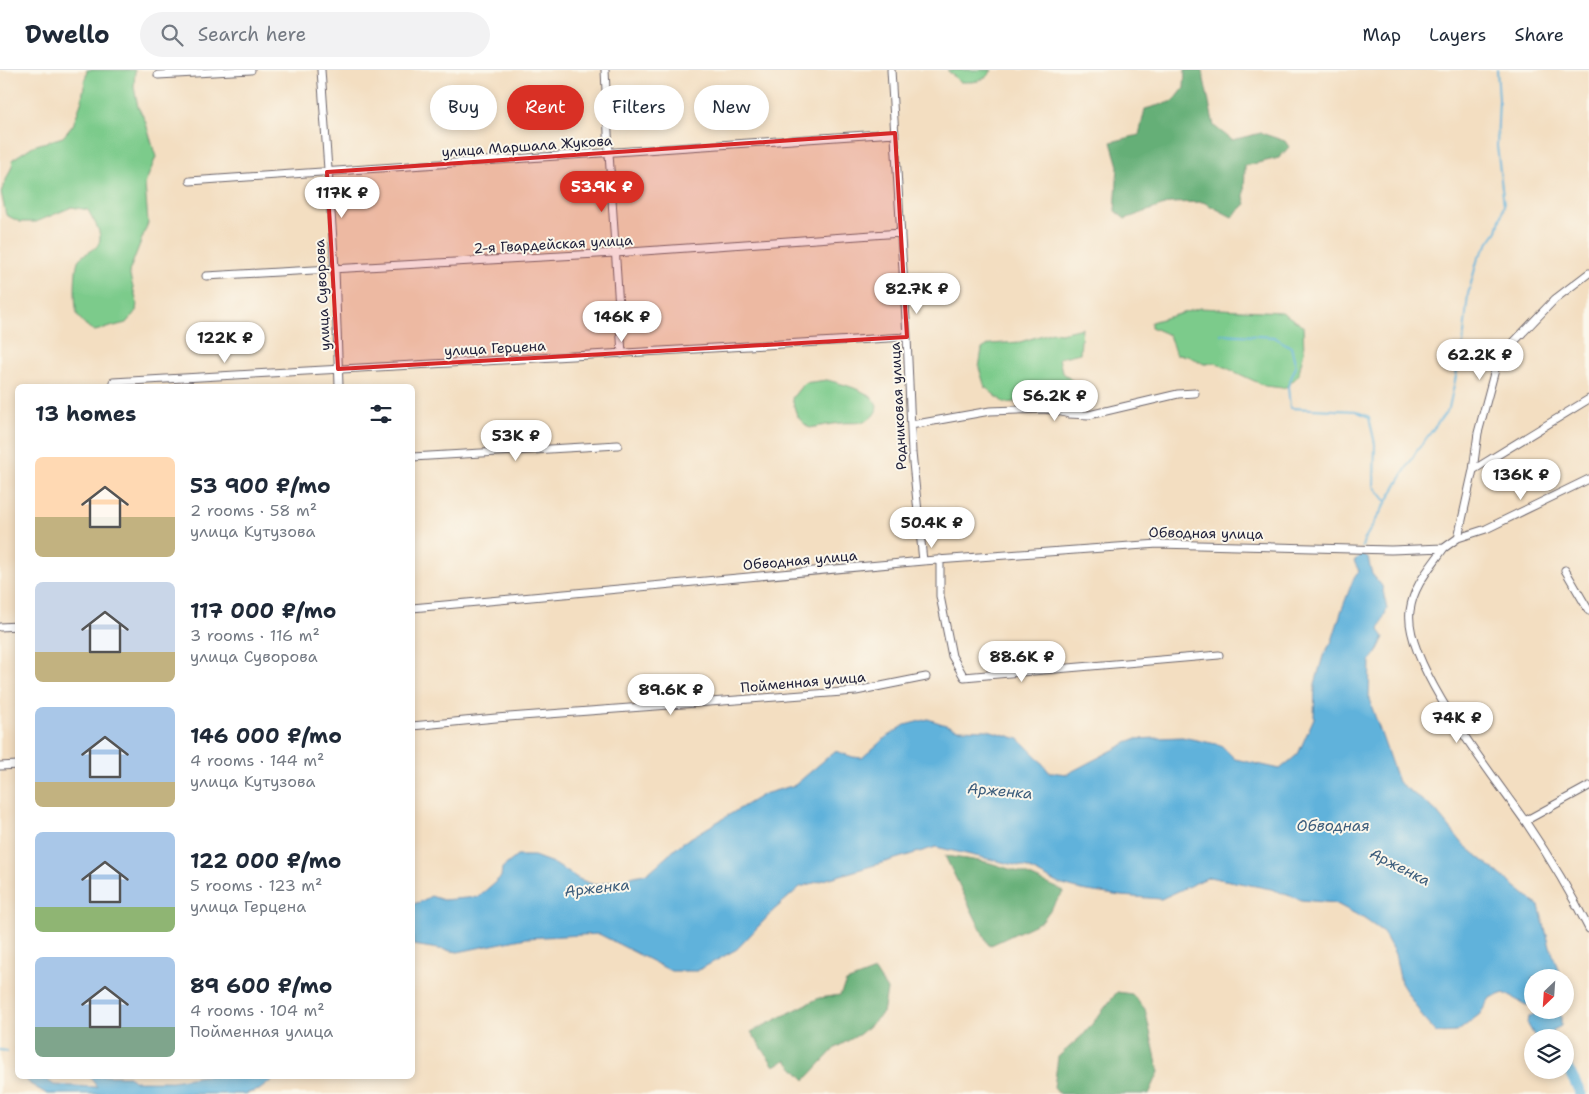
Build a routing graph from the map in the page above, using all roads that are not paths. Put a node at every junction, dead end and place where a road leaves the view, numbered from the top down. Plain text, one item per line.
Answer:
1 (251, 70) edge
2 (321, 70) edge
3 (605, 70) edge
4 (891, 70) edge
5 (158, 75) dead end
6 (895, 132) junction
7 (609, 153) junction
8 (327, 172) junction
9 (190, 181) dead end
10 (901, 233) junction
11 (615, 253) junction
12 (335, 269) junction
13 (1589, 273) edge
14 (206, 276) dead end
15 (907, 337) junction
16 (622, 354) junction
17 (338, 369) junction
18 (113, 382) dead end
19 (339, 384) edge
20 (1195, 394) dead end
21 (1589, 399) edge
22 (911, 425) junction
23 (618, 445) dead end
24 (415, 457) edge
25 (1473, 470) junction
26 (1589, 479) edge
27 (1458, 538) junction
28 (1444, 548) junction
29 (940, 560) junction
30 (923, 561) junction
31 (1565, 570) dead end
32 (415, 608) edge
33 (1589, 611) edge
34 (15, 626) edge
35 (0, 627) edge
36 (1219, 655) dead end
37 (926, 677) dead end
38 (415, 726) edge
39 (15, 765) edge
40 (0, 766) edge
41 (1589, 786) edge
42 (1525, 821) junction
43 (1589, 929) edge

1 - 5 street
2 - 8 street, улица Суворова
3 - 7 street
4 - 6 street, Родниковая улица
6 - 7 street, улица Маршала Жукова
6 - 10 street, Родниковая улица
7 - 8 street, улица Маршала Жукова
7 - 11 street
8 - 9 street, улица Маршала Жукова
8 - 12 street, улица Суворова
10 - 11 street, 2-я Гвардейская улица
10 - 15 street, Родниковая улица
11 - 12 street, 2-я Гвардейская улица
11 - 16 street
12 - 14 street, 2-я Гвардейская улица
12 - 17 street, улица Суворова
13 - 25 street
15 - 16 street, улица Герцена
15 - 22 street, Родниковая улица
16 - 17 street, улица Герцена
17 - 18 street, улица Герцена
17 - 19 street, улица Суворова
20 - 22 street
21 - 25 street
22 - 30 street, Родниковая улица
23 - 24 street
25 - 27 street
26 - 27 street
27 - 28 street
28 - 29 street, Обводная улица
28 - 42 street
29 - 30 street, Обводная улица
29 - 36 street
30 - 32 street, Обводная улица
31 - 33 street
34 - 35 street
37 - 38 street, Пойменная улица
39 - 40 street
41 - 42 street
42 - 43 street

